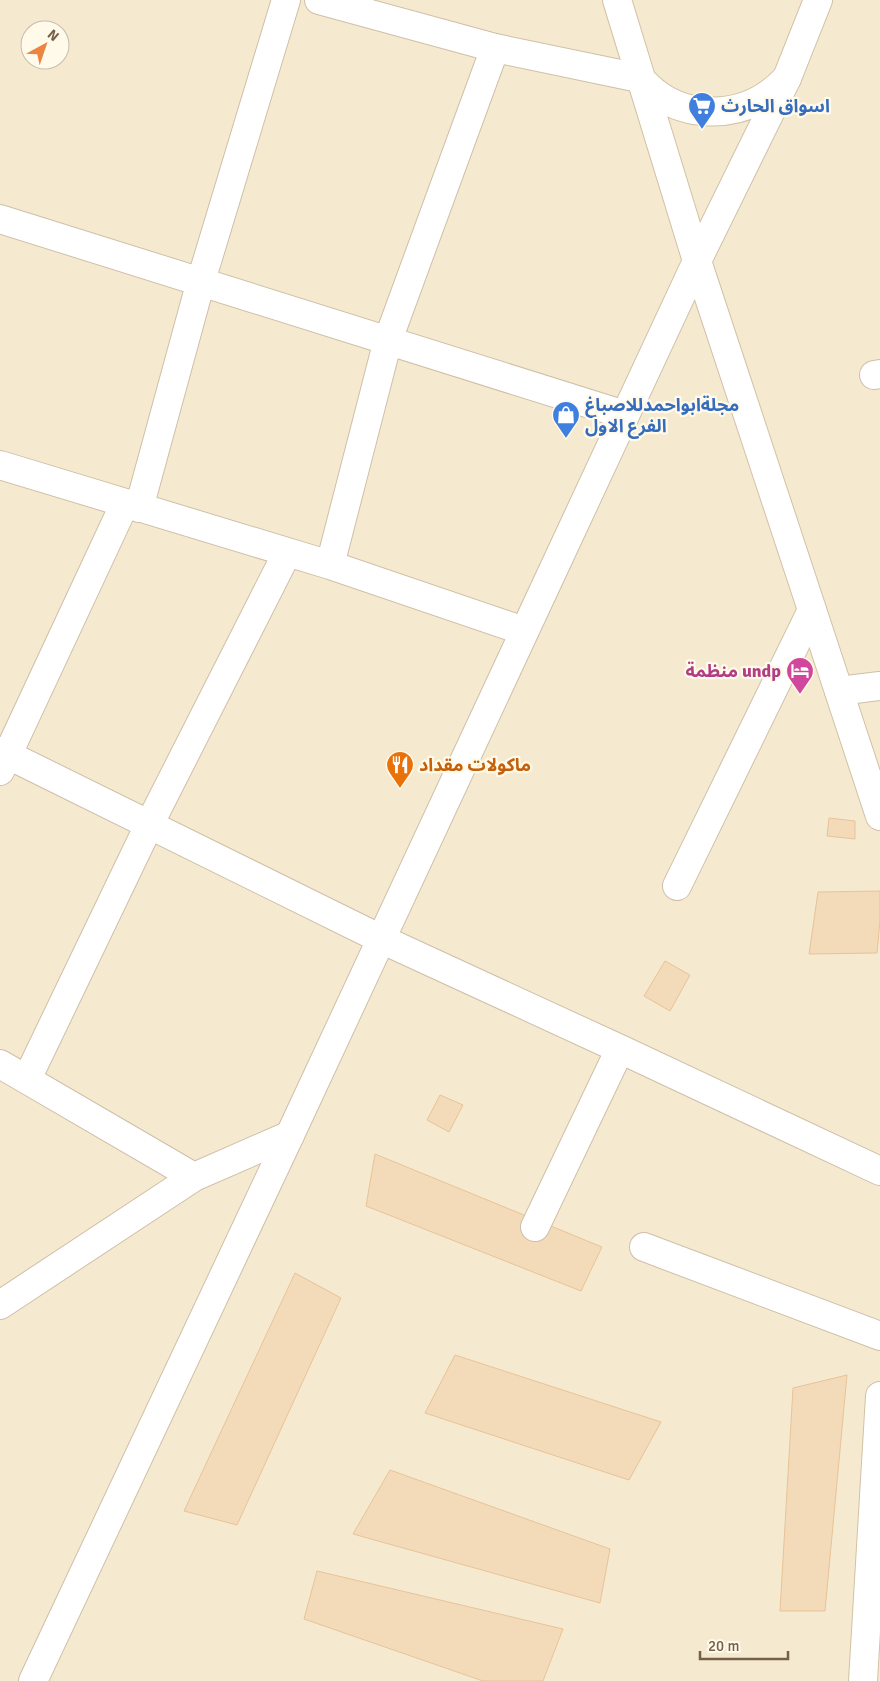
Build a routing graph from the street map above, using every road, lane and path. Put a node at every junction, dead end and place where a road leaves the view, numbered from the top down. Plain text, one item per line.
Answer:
1 (286, 0) edge
2 (319, 0) edge
3 (617, 0) edge
4 (818, 0) edge
5 (496, 48) junction
6 (640, 78) junction
7 (788, 78) junction
8 (0, 219) edge
9 (697, 261) junction
10 (201, 281) junction
11 (388, 340) junction
12 (625, 415) junction
13 (0, 465) edge
14 (132, 505) junction
15 (287, 552) junction
16 (330, 565) junction
17 (812, 610) junction
18 (524, 631) junction
19 (880, 686) edge
20 (839, 691) junction
21 (3, 759) edge
22 (880, 816) edge
23 (149, 824) junction
24 (677, 886) dead end
25 (381, 939) junction
26 (620, 1049) junction
27 (0, 1064) edge
28 (27, 1079) junction
29 (290, 1135) junction
30 (880, 1171) edge
31 (194, 1177) junction
32 (536, 1227) dead end
33 (644, 1247) dead end
34 (0, 1305) edge
35 (880, 1336) edge
36 (880, 1396) edge
37 (877, 1481) edge
38 (872, 1644) edge
39 (33, 1681) edge
40 (862, 1681) edge

1 - 10 street
2 - 5 street
3 - 6 street
4 - 7 street
5 - 6 street
5 - 11 street
6 - 7 street
6 - 9 street
7 - 9 street
8 - 10 street
9 - 12 street
9 - 17 street
10 - 11 street
10 - 14 street
11 - 12 street
11 - 16 street
12 - 18 street
13 - 14 street
14 - 15 street
14 - 21 street
15 - 16 street
15 - 23 street
16 - 18 street
17 - 20 street
17 - 24 street
18 - 25 street
19 - 20 street
20 - 22 street
21 - 23 street
23 - 25 street
23 - 28 street
25 - 26 street
25 - 29 street
26 - 30 street
26 - 32 street
27 - 28 street
28 - 31 street
29 - 31 street
29 - 39 street
31 - 34 street
33 - 35 street
36 - 37 street
37 - 38 street
38 - 40 street

